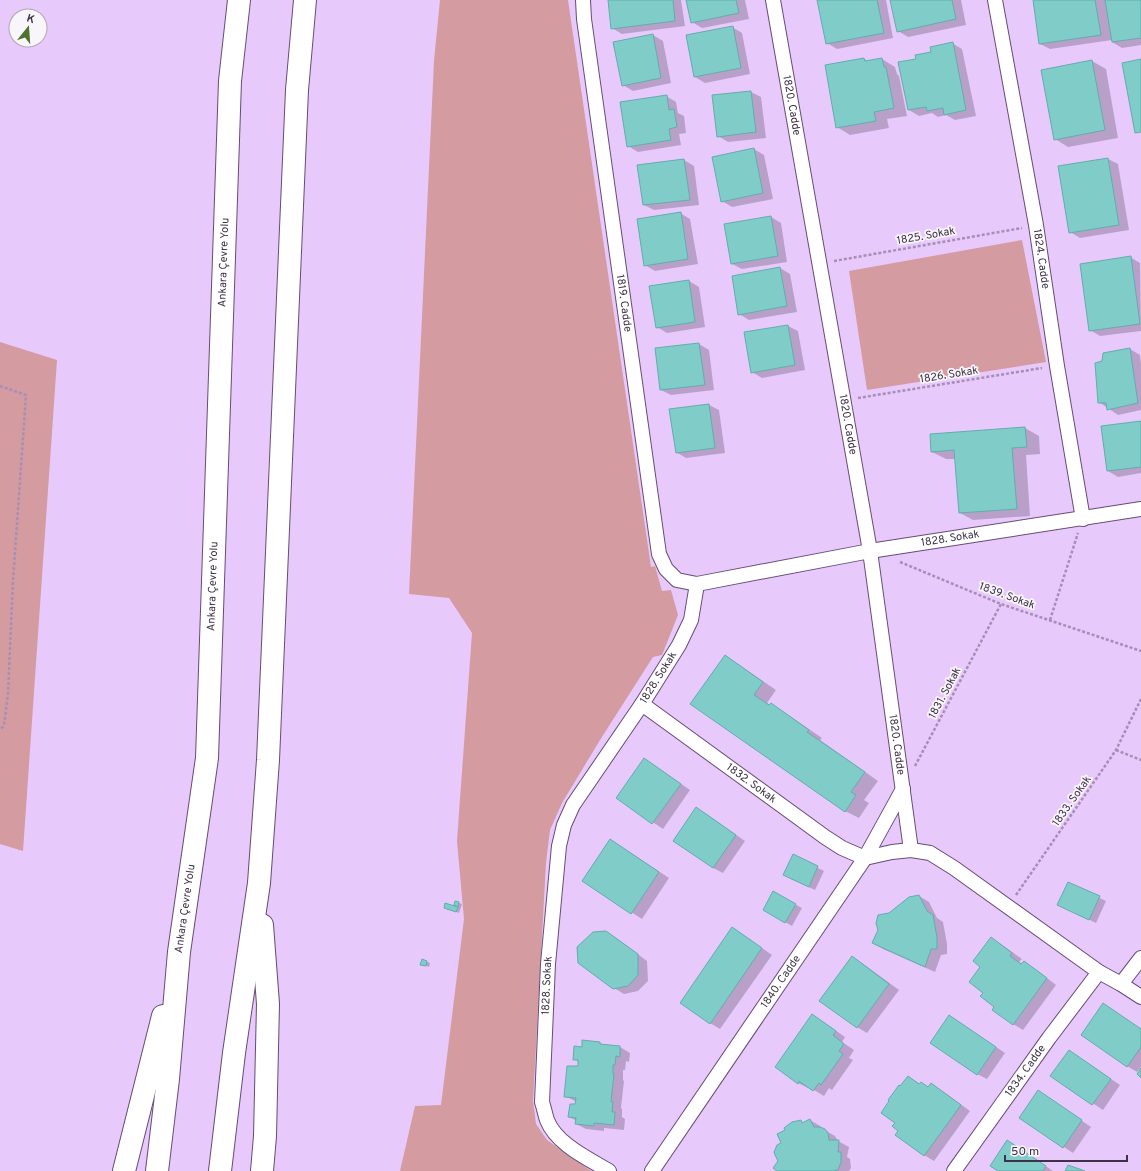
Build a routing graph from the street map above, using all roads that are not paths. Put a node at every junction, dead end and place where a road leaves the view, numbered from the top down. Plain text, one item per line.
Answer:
1 (239, 0) edge
2 (305, 0) edge
3 (583, 0) edge
4 (774, 0) edge
5 (995, 0) edge
6 (1141, 509) edge
7 (1083, 519) junction
8 (870, 551) junction
9 (697, 584) junction
10 (642, 704) junction
11 (903, 789) junction
12 (911, 850) junction
13 (865, 858) junction
14 (259, 883) junction
15 (179, 952) junction
16 (1141, 958) edge
17 (1099, 972) junction
18 (1121, 984) junction
19 (1141, 997) edge
20 (124, 1171) edge
21 (157, 1171) edge
22 (220, 1171) edge
23 (262, 1171) edge
24 (609, 1171) edge
25 (652, 1171) edge
26 (954, 1171) edge

1 - 15 highway, Ankara Çevre Yolu
2 - 14 highway
3 - 9 street, 1819. Cadde
4 - 8 street, 1820. Cadde
5 - 7 street, 1824. Cadde
6 - 7 street, 1828. Sokak
7 - 8 street, 1828. Sokak
8 - 9 street, 1828. Sokak
8 - 11 street, 1820. Cadde
9 - 10 street, 1828. Sokak
10 - 13 street, 1832. Sokak
10 - 24 street, 1828. Sokak
11 - 12 street, 1820. Cadde
11 - 13 street, 1840. Cadde
12 - 13 street
12 - 17 street
13 - 25 street, 1840. Cadde
14 - 22 highway
14 - 23 highway
15 - 20 highway
15 - 21 highway, Ankara Çevre Yolu
16 - 18 street
17 - 18 street
17 - 26 street, 1834. Cadde
18 - 19 street

